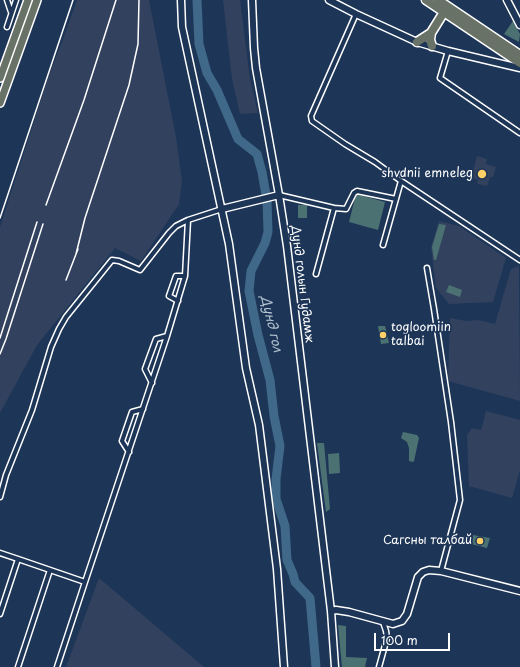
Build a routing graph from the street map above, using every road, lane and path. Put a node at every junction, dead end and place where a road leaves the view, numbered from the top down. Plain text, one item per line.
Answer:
1 (8, 0) edge
2 (16, 0) edge
3 (28, 0) edge
4 (37, 0) edge
5 (181, 0) edge
6 (252, 0) edge
7 (329, 0) edge
8 (426, 0) edge
9 (438, 0) edge
10 (507, 0) edge
11 (11, 12) junction
12 (444, 12) junction
13 (356, 14) junction
14 (520, 25) edge
15 (7, 27) dead end
16 (431, 33) junction
17 (417, 42) junction
18 (432, 46) junction
19 (516, 49) edge
20 (448, 51) junction
21 (520, 55) edge
22 (520, 63) edge
23 (520, 68) edge
24 (0, 78) edge
25 (0, 101) edge
26 (520, 133) edge
27 (401, 181) junction
28 (280, 195) junction
29 (396, 199) junction
30 (334, 208) junction
31 (222, 209) junction
32 (188, 220) junction
33 (383, 245) dead end
34 (520, 260) edge
35 (427, 268) dead end
36 (316, 274) dead end
37 (185, 276) junction
38 (178, 301) junction
39 (167, 336) junction
40 (152, 383) junction
41 (143, 409) junction
42 (129, 452) junction
43 (0, 497) edge
44 (0, 553) edge
45 (18, 559) junction
46 (50, 570) junction
47 (441, 571) junction
48 (85, 582) junction
49 (520, 591) edge
50 (331, 611) junction
51 (0, 614) edge
52 (383, 622) junction
53 (18, 667) edge
54 (57, 667) edge
55 (284, 667) edge
56 (335, 667) edge
57 (379, 667) edge

1 - 11 street
2 - 11 street
3 - 24 main road
4 - 25 main road
5 - 31 street
6 - 28 street, Дунд голын Гудамж
7 - 13 street
8 - 12 highway
9 - 19 highway
10 - 14 street
11 - 15 street
12 - 16 highway
12 - 22 highway
13 - 17 street
13 - 27 street
16 - 17 highway
16 - 18 highway
17 - 18 street
18 - 20 street
19 - 21 highway
20 - 23 street
20 - 26 street
27 - 29 street
27 - 34 street
28 - 30 street
28 - 31 street
28 - 50 street, Дунд голын Гудамж
29 - 30 street
29 - 33 street
30 - 36 street
31 - 32 street
31 - 55 street
32 - 37 street
32 - 43 street
35 - 47 street
37 - 38 street
37 - 38 street
38 - 39 street
39 - 40 street
39 - 40 street
40 - 41 street
41 - 42 street
41 - 42 street
42 - 48 street
44 - 45 street
45 - 46 street
45 - 51 street
46 - 48 street
46 - 53 street
47 - 49 street
47 - 52 street
48 - 54 street
50 - 52 street
50 - 56 street, Дунд голын Гудамж
52 - 57 street

